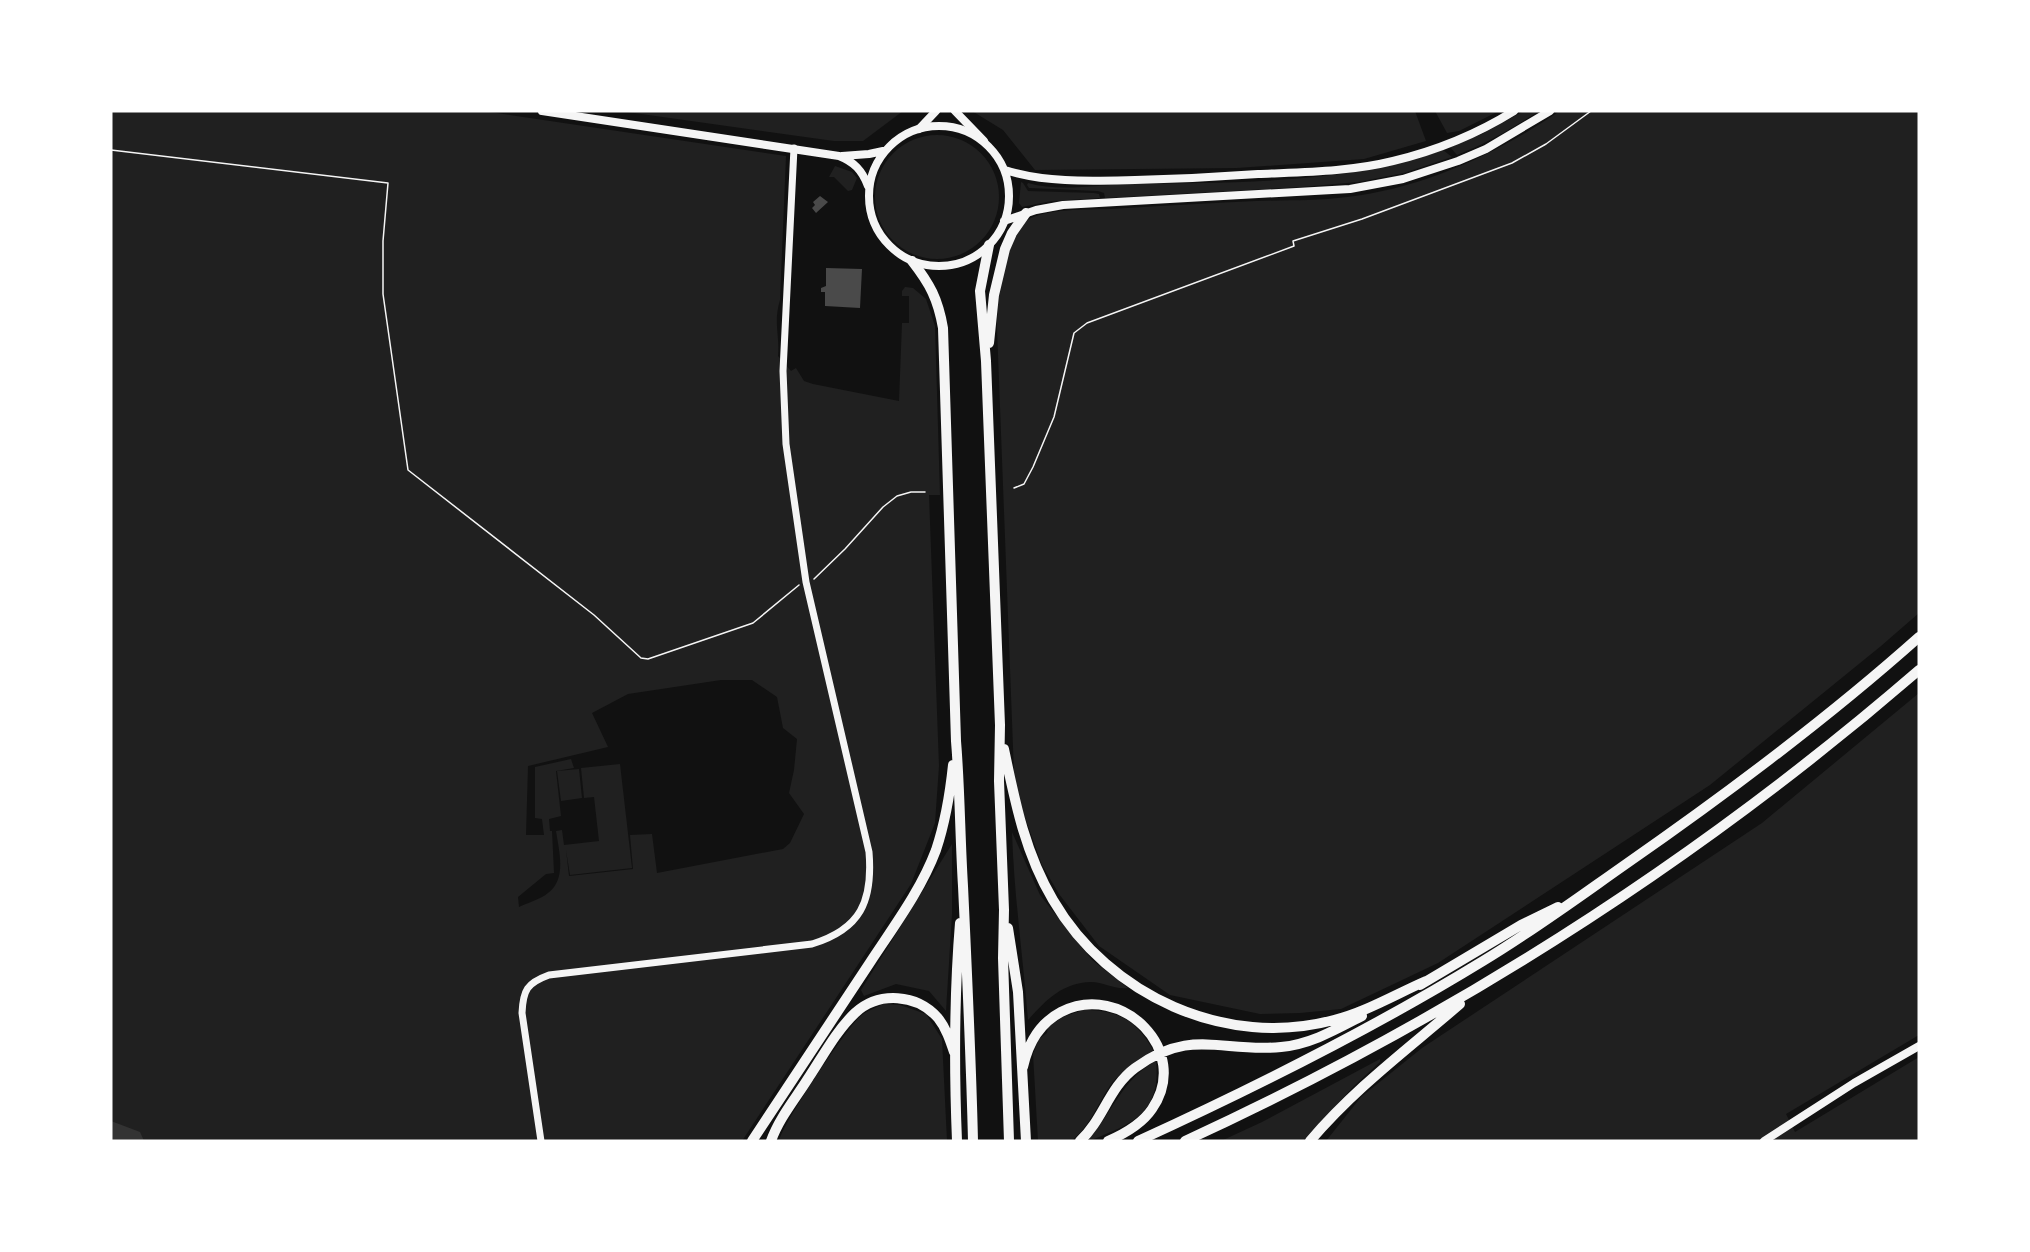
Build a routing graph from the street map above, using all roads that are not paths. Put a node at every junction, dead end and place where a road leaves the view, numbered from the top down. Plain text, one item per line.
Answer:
1 (542, 111) edge
2 (936, 111) edge
3 (956, 111) edge
4 (1514, 111) edge
5 (1550, 111) edge
6 (919, 129) junction
7 (984, 141) junction
8 (794, 148) junction
9 (883, 151) junction
10 (839, 156) junction
11 (1005, 170) junction
12 (869, 186) junction
13 (1026, 213) junction
14 (1004, 221) junction
15 (989, 245) junction
16 (912, 261) junction
17 (986, 361) junction
18 (1919, 637) edge
19 (1919, 670) edge
20 (1000, 725) junction
21 (956, 741) junction
22 (963, 886) junction
23 (1578, 898) junction
24 (1004, 910) junction
25 (1426, 981) junction
26 (1482, 985) junction
27 (1919, 1046) edge
28 (954, 1052) junction
29 (1023, 1066) junction
30 (541, 1141) edge
31 (752, 1141) edge
32 (771, 1141) edge
33 (957, 1141) edge
34 (973, 1141) edge
35 (1009, 1141) edge
36 (1026, 1141) edge
37 (1080, 1141) edge
38 (1108, 1141) edge
39 (1138, 1141) edge
40 (1185, 1141) edge
41 (1310, 1141) edge
42 (1764, 1141) edge

1 - 8 main road
2 - 6 main road
3 - 7 main road
4 - 11 main road
5 - 13 main road
6 - 7 main road
6 - 9 main road
7 - 11 main road
8 - 10 main road
8 - 30 street
9 - 10 main road
9 - 12 main road
10 - 12 main road
11 - 14 main road
12 - 16 main road
13 - 14 main road
13 - 17 highway
14 - 15 main road
15 - 16 main road
15 - 17 highway
16 - 21 highway
17 - 20 highway
18 - 23 highway
19 - 26 highway
20 - 24 highway
20 - 25 highway
21 - 22 highway
21 - 31 highway
22 - 28 highway
22 - 34 highway
23 - 25 highway
23 - 39 highway
24 - 29 highway
24 - 35 highway
25 - 37 highway
26 - 40 highway
26 - 41 highway
27 - 42 main road
28 - 32 highway
28 - 33 highway
29 - 36 highway
29 - 38 highway

